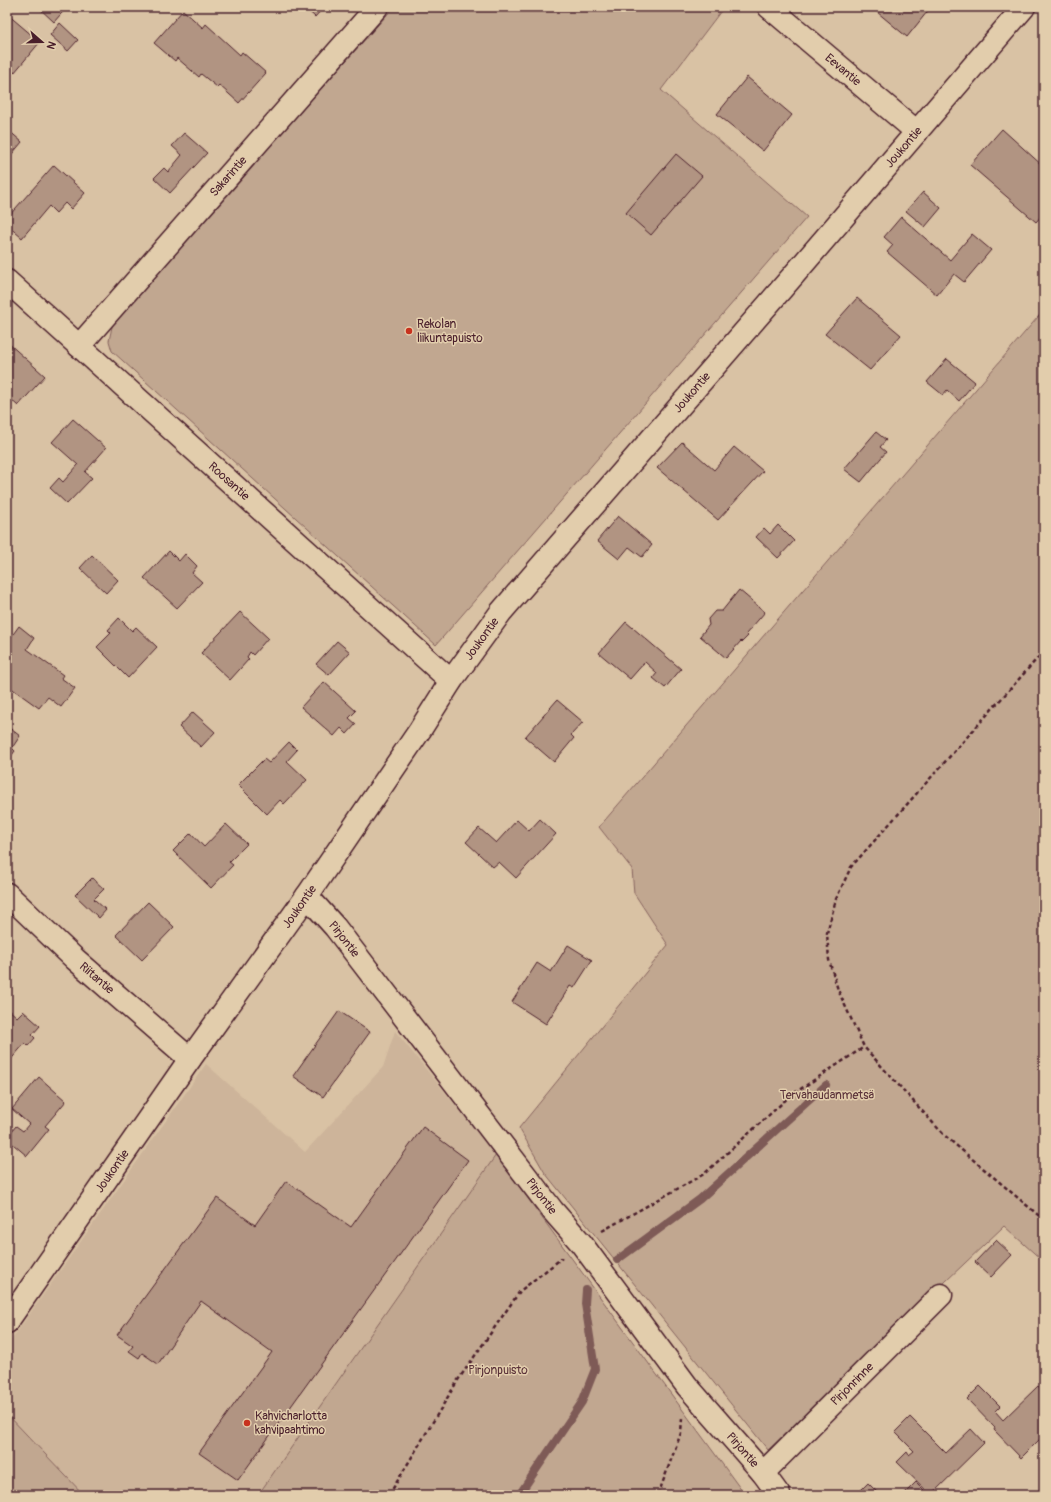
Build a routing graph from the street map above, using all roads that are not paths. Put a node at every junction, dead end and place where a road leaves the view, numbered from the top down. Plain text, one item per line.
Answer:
1 (377, 7) edge
2 (769, 7) edge
3 (1024, 7) edge
4 (917, 132) junction
5 (7, 281) edge
6 (79, 346) junction
7 (451, 681) junction
8 (7, 894) edge
9 (307, 896) junction
10 (190, 1059) junction
11 (942, 1295) dead end
12 (7, 1322) edge
13 (763, 1473) junction
14 (779, 1495) edge

1 - 6 street, Sakarintie
2 - 4 street, Eevantie
3 - 4 street, Joukontie
4 - 7 street, Joukontie
5 - 6 street, Roosantie
6 - 7 street, Roosantie
7 - 9 street, Joukontie
8 - 10 street, Riitantie
9 - 10 street, Joukontie
9 - 13 street, Pirjontie
10 - 12 street, Joukontie
11 - 13 street, Pirjonrinne
13 - 14 street, Pirjontie

